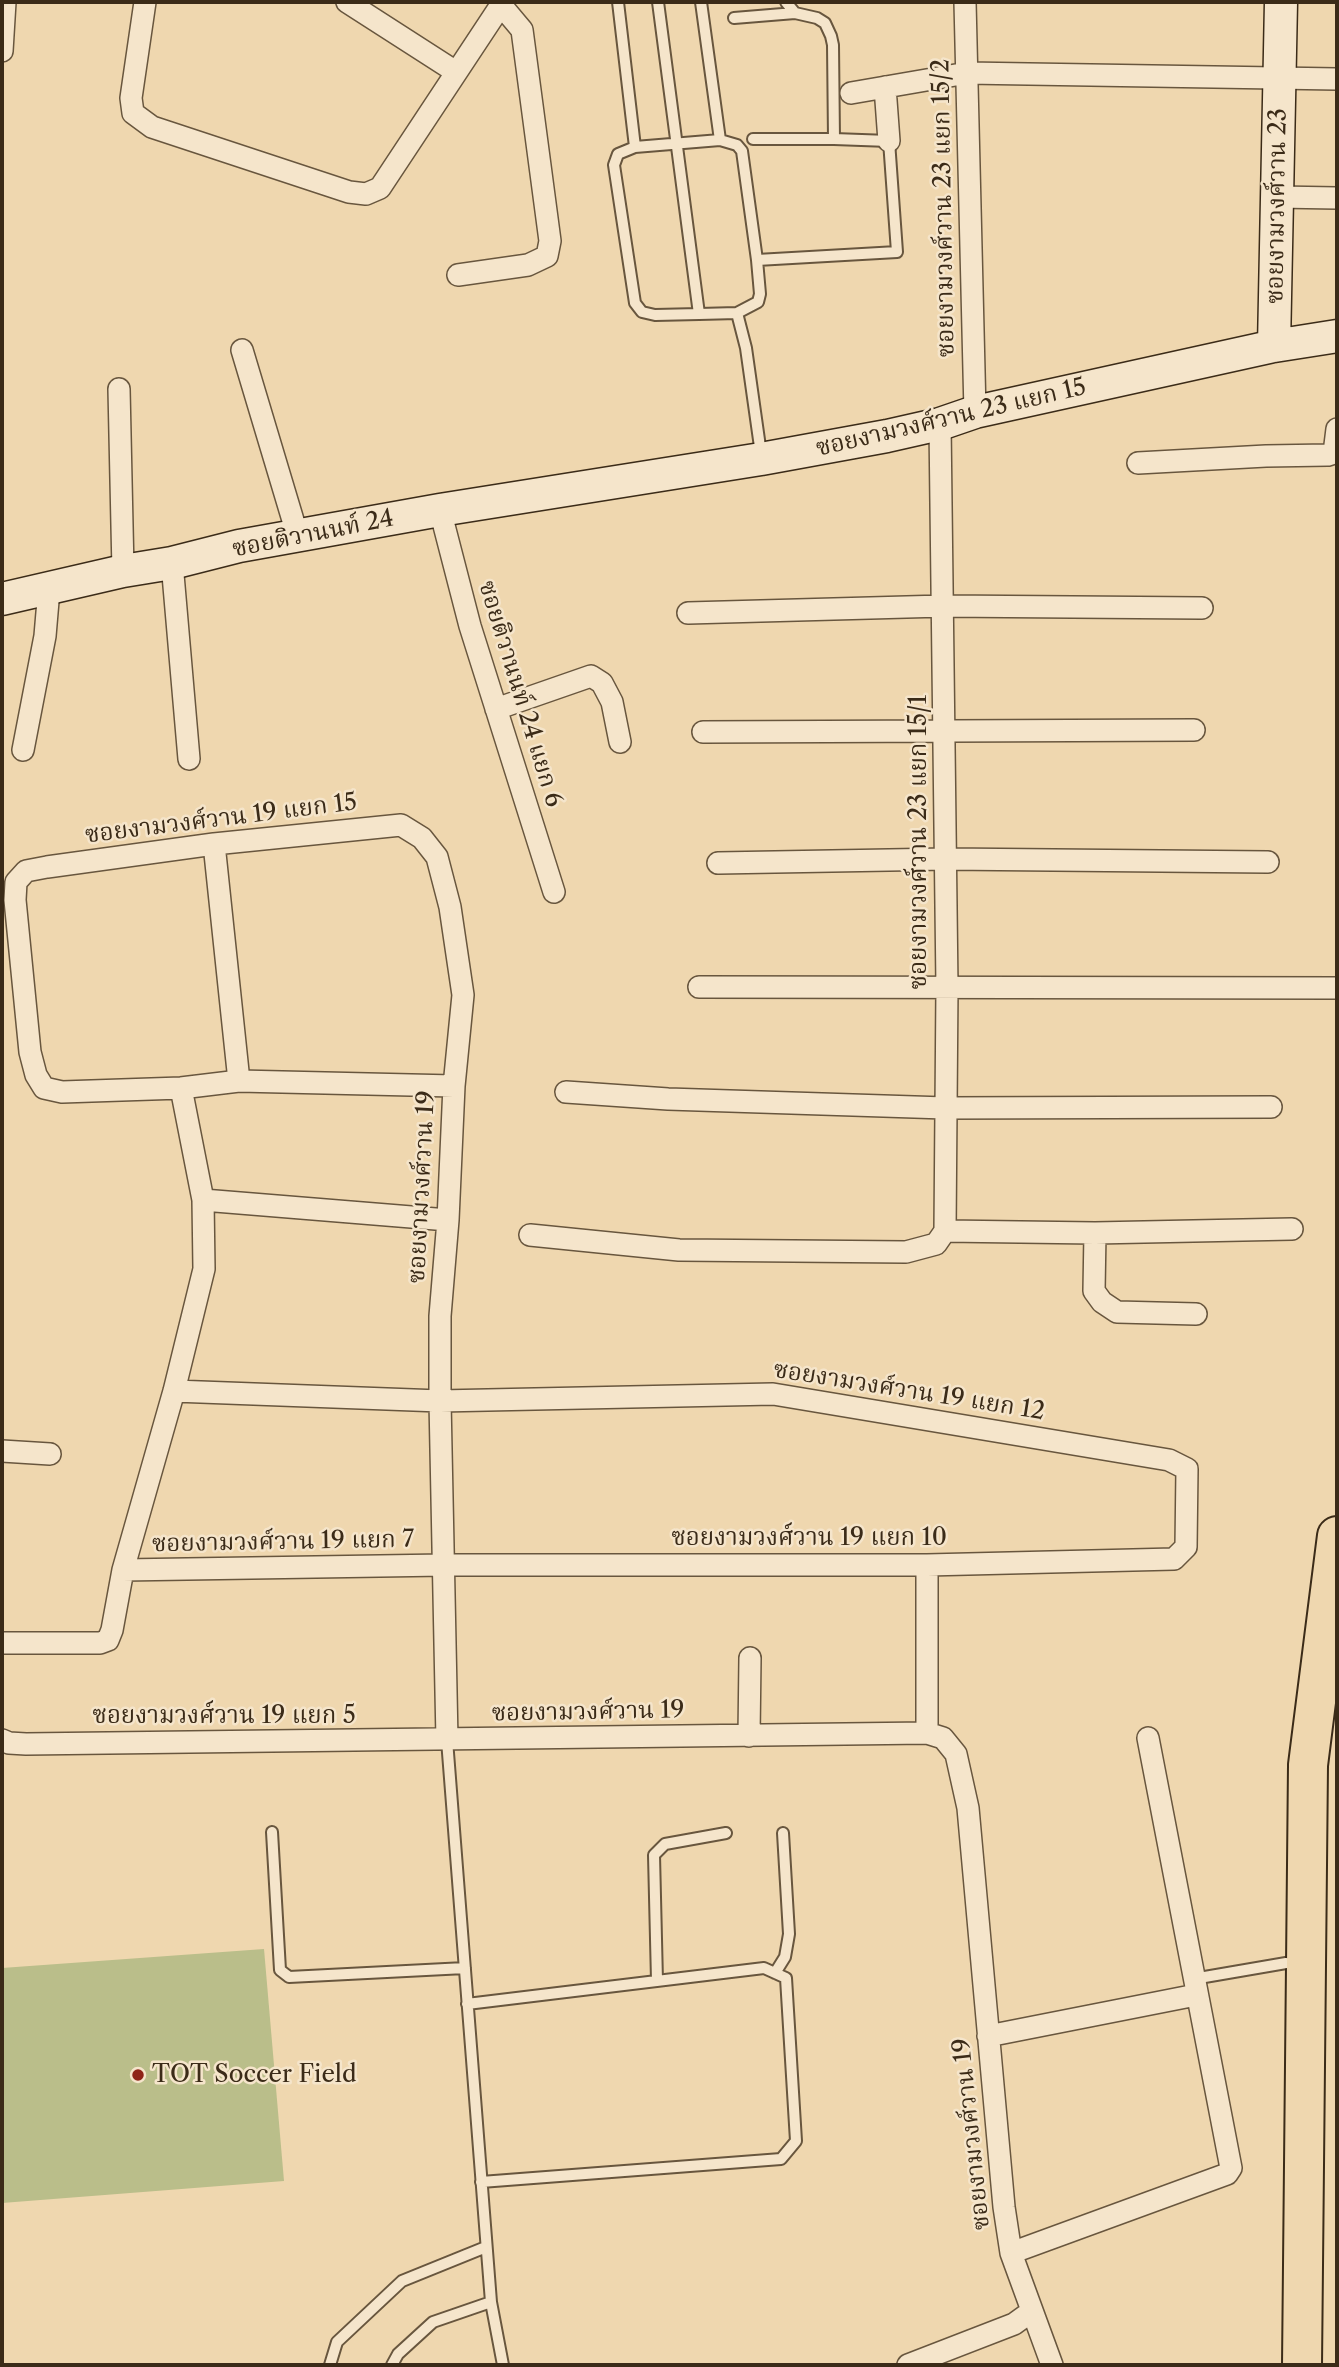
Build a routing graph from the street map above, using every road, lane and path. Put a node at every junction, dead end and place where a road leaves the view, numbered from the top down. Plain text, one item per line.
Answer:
1 (5, 2) edge
2 (145, 2) edge
3 (347, 2) edge
4 (618, 2) edge
5 (658, 2) edge
6 (701, 2) edge
7 (786, 2) edge
8 (965, 2) edge
9 (1281, 2) edge
10 (502, 3) edge
11 (795, 13) junction
12 (734, 18) dead end
13 (2, 51) edge
14 (456, 72) junction
15 (967, 73) junction
16 (1279, 76) junction
17 (1337, 79) edge
18 (885, 87) junction
19 (851, 93) dead end
20 (753, 139) dead end
21 (834, 139) junction
22 (720, 140) junction
23 (889, 141) junction
24 (676, 144) junction
25 (635, 147) junction
26 (1277, 197) junction
27 (1337, 198) edge
28 (757, 260) junction
29 (457, 275) dead end
30 (737, 313) junction
31 (699, 314) junction
32 (1337, 336) edge
33 (1274, 346) junction
34 (242, 350) dead end
35 (119, 389) dead end
36 (975, 412) junction
37 (940, 424) junction
38 (1337, 429) edge
39 (761, 459) junction
40 (1139, 463) dead end
41 (627, 480) joint
42 (440, 510) junction
43 (298, 537) junction
44 (172, 563) junction
45 (123, 571) junction
46 (49, 589) junction
47 (2, 599) edge
48 (943, 606) junction
49 (1202, 608) dead end
50 (688, 613) dead end
51 (496, 709) junction
52 (945, 730) junction
53 (1194, 730) dead end
54 (704, 732) dead end
55 (620, 742) dead end
56 (23, 750) dead end
57 (189, 759) dead end
58 (401, 825) joint
59 (214, 844) junction
60 (946, 859) junction
61 (1268, 862) dead end
62 (718, 863) dead end
63 (554, 892) dead end
64 (699, 987) dead end
65 (947, 987) junction
66 (1337, 988) edge
67 (239, 1081) junction
68 (454, 1086) junction
69 (181, 1088) junction
70 (566, 1092) dead end
71 (1271, 1107) dead end
72 (945, 1108) junction
73 (203, 1200) junction
74 (448, 1220) junction
75 (1292, 1229) dead end
76 (945, 1231) junction
77 (1095, 1233) junction
78 (530, 1235) dead end
79 (1196, 1314) dead end
80 (174, 1391) junction
81 (440, 1401) junction
82 (2, 1451) edge
83 (50, 1454) dead end
84 (1337, 1536) edge
85 (1174, 1559) joint
86 (927, 1565) junction
87 (444, 1566) junction
88 (123, 1570) junction
89 (2, 1643) edge
90 (750, 1658) dead end
91 (927, 1733) junction
92 (749, 1736) junction
93 (1148, 1738) dead end
94 (2, 1740) edge
95 (447, 1740) junction
96 (272, 1832) dead end
97 (726, 1833) dead end
98 (783, 1833) dead end
99 (1286, 1963) dead end
100 (465, 1968) junction
101 (775, 1973) junction
102 (657, 1981) junction
103 (1194, 1987) junction
104 (467, 2004) junction
105 (988, 2036) junction
106 (481, 2182) junction
107 (486, 2247) junction
108 (1011, 2253) junction
109 (491, 2302) junction
110 (1032, 2311) junction
111 (330, 2365) edge
112 (392, 2365) edge
113 (503, 2365) edge
114 (908, 2365) edge
115 (1052, 2365) edge
116 (1302, 2365) edge

1 - 13 street
2 - 14 street
3 - 14 street
4 - 25 lane
5 - 24 lane
6 - 22 lane
7 - 11 lane
8 - 15 street, ซอยงามวงศ์วาน 23 แยก 15/2
9 - 16 street, ซอยงามวงศ์วาน 23
10 - 14 street
10 - 29 street
11 - 12 lane
11 - 21 lane
15 - 16 street
15 - 18 street
15 - 36 street, ซอยงามวงศ์วาน 23 แยก 15/2
16 - 17 street
16 - 26 street, ซอยงามวงศ์วาน 23
18 - 19 street
18 - 23 street
20 - 21 lane
21 - 23 lane
22 - 24 lane
22 - 28 lane
23 - 28 lane
24 - 25 lane
24 - 31 lane
25 - 31 lane
26 - 27 street
26 - 33 street, ซอยงามวงศ์วาน 23
28 - 30 lane
30 - 31 lane
30 - 39 lane
32 - 33 street
33 - 36 street, ซอยงามวงศ์วาน 23 แยก 15
34 - 43 street
35 - 45 street
36 - 37 street, ซอยงามวงศ์วาน 23 แยก 15
37 - 39 street, ซอยงามวงศ์วาน 23 แยก 15
37 - 48 street, ซอยงามวงศ์วาน 23 แยก 15/1
38 - 40 street
39 - 41 street, ซอยงามวงศ์วาน 23 แยก 15
41 - 42 street, ซอยติวานนท์ 24
42 - 43 street, ซอยติวานนท์ 24
42 - 51 street, ซอยติวานนท์ 24 แยก 6
43 - 44 street, ซอยติวานนท์ 24
44 - 45 street, ซอยติวานนท์ 24
44 - 57 street
45 - 46 street, ซอยติวานนท์ 24
46 - 47 street, ซอยติวานนท์ 24
46 - 56 street
48 - 49 street
48 - 50 street
48 - 52 street, ซอยงามวงศ์วาน 23 แยก 15/1
51 - 55 street
51 - 63 street, ซอยติวานนท์ 24 แยก 6
52 - 53 street
52 - 54 street
52 - 60 street, ซอยงามวงศ์วาน 23 แยก 15/1
58 - 59 street, ซอยงามวงศ์วาน 19 แยก 15
58 - 68 street, ซอยงามวงศ์วาน 19
59 - 67 street
59 - 69 street, ซอยงามวงศ์วาน 19 แยก 15
60 - 61 street
60 - 62 street
60 - 65 street, ซอยงามวงศ์วาน 23 แยก 15/1
64 - 65 street
65 - 66 street
65 - 72 street, ซอยงามวงศ์วาน 23 แยก 15/1
67 - 68 street
67 - 69 street
68 - 74 street, ซอยงามวงศ์วาน 19
69 - 73 street
70 - 72 street
71 - 72 street
72 - 76 street, ซอยงามวงศ์วาน 23 แยก 15/1
73 - 74 street
73 - 80 street
74 - 81 street, ซอยงามวงศ์วาน 19
75 - 77 street
76 - 77 street
76 - 78 street
77 - 79 street
80 - 81 street
80 - 88 street
81 - 85 street, ซอยงามวงศ์วาน 19 แยก 12
81 - 87 street, ซอยงามวงศ์วาน 19
82 - 83 street
84 - 116 highway
85 - 86 street, ซอยงามวงศ์วาน 19 แยก 10
86 - 87 street, ซอยงามวงศ์วาน 19 แยก 10
86 - 91 street
87 - 88 street, ซอยงามวงศ์วาน 19 แยก 7
87 - 95 street, ซอยงามวงศ์วาน 19
88 - 89 street
90 - 92 street
91 - 92 street, ซอยงามวงศ์วาน 19
91 - 105 street, ซอยงามวงศ์วาน 19
92 - 95 street, ซอยงามวงศ์วาน 19
93 - 103 street
94 - 95 street, ซอยงามวงศ์วาน 19 แยก 5
95 - 100 lane
96 - 100 lane
97 - 102 lane
98 - 101 lane
99 - 103 lane
100 - 104 lane
101 - 102 lane
101 - 106 lane
102 - 104 lane
103 - 105 street
103 - 108 street
104 - 106 lane
105 - 108 street, ซอยงามวงศ์วาน 19
106 - 107 lane
107 - 109 lane
107 - 111 lane
108 - 110 street, ซอยงามวงศ์วาน 19
109 - 112 lane
109 - 113 lane
110 - 114 street
110 - 115 street, ซอยงามวงศ์วาน 19

